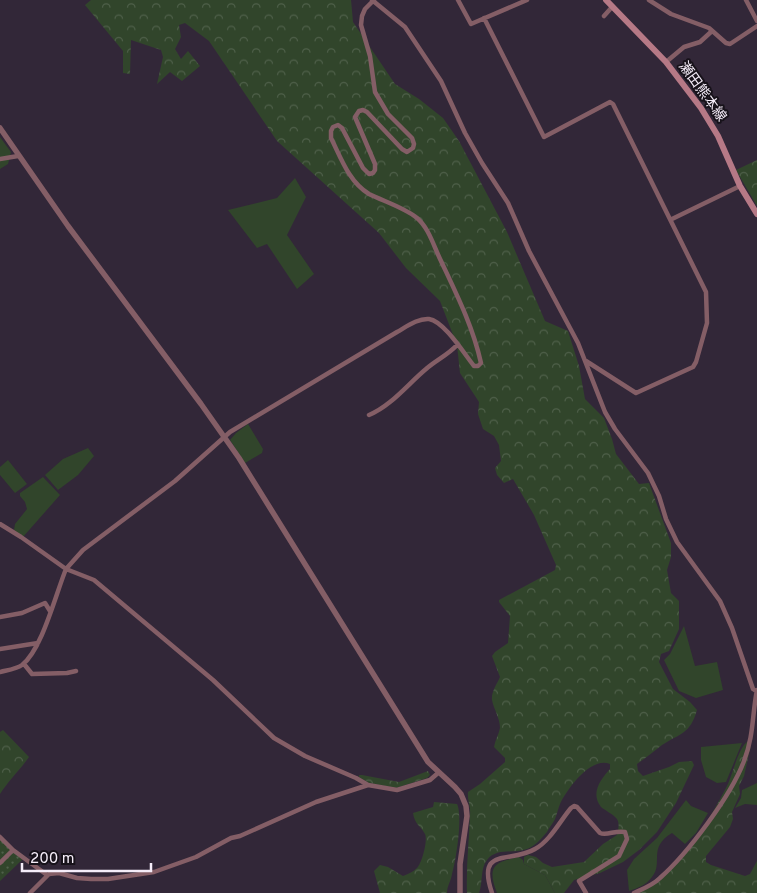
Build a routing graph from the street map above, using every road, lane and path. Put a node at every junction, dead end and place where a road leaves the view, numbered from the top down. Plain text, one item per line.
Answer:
1 (372, 0) edge
2 (458, 0) edge
3 (527, 0) edge
4 (606, 0) edge
5 (649, 0) edge
6 (746, 0) edge
7 (612, 7) junction
8 (604, 16) dead end
9 (484, 18) junction
10 (757, 20) edge
11 (757, 26) edge
12 (712, 31) junction
13 (666, 62) junction
14 (0, 128) edge
15 (18, 156) junction
16 (0, 159) edge
17 (740, 186) junction
18 (757, 214) edge
19 (672, 219) junction
20 (457, 345) junction
21 (584, 360) junction
22 (369, 415) dead end
23 (224, 438) junction
24 (0, 524) edge
25 (66, 569) junction
26 (50, 611) junction
27 (0, 617) edge
28 (38, 643) junction
29 (0, 649) edge
30 (24, 664) junction
31 (0, 671) edge
32 (76, 671) dead end
33 (756, 690) edge
34 (438, 773) junction
35 (368, 785) junction
36 (0, 837) edge
37 (13, 850) junction
38 (0, 863) edge
39 (47, 875) junction
40 (30, 893) edge
41 (460, 893) edge
42 (492, 893) edge
43 (586, 893) edge
44 (634, 893) edge

1 - 20 street
1 - 21 street
2 - 9 street
3 - 9 street
4 - 7 main road, 瀬田熊本線
5 - 12 street
6 - 10 street
7 - 8 street
7 - 13 main road, 瀬田熊本線
9 - 19 street
11 - 12 street
12 - 13 street
13 - 17 main road, 瀬田熊本線
14 - 15 street
15 - 16 street
15 - 23 street
17 - 18 main road, 瀬田熊本線
17 - 19 street
19 - 21 street
20 - 22 street
20 - 23 street
21 - 33 street
23 - 25 street
23 - 34 street
24 - 25 street
25 - 26 street
25 - 35 street
26 - 27 street
26 - 28 street
28 - 29 street
28 - 30 street
30 - 31 street
30 - 32 street
33 - 44 street
34 - 35 street
34 - 41 street
35 - 39 street
36 - 37 street
37 - 38 street
37 - 39 street
39 - 40 street
42 - 43 street

